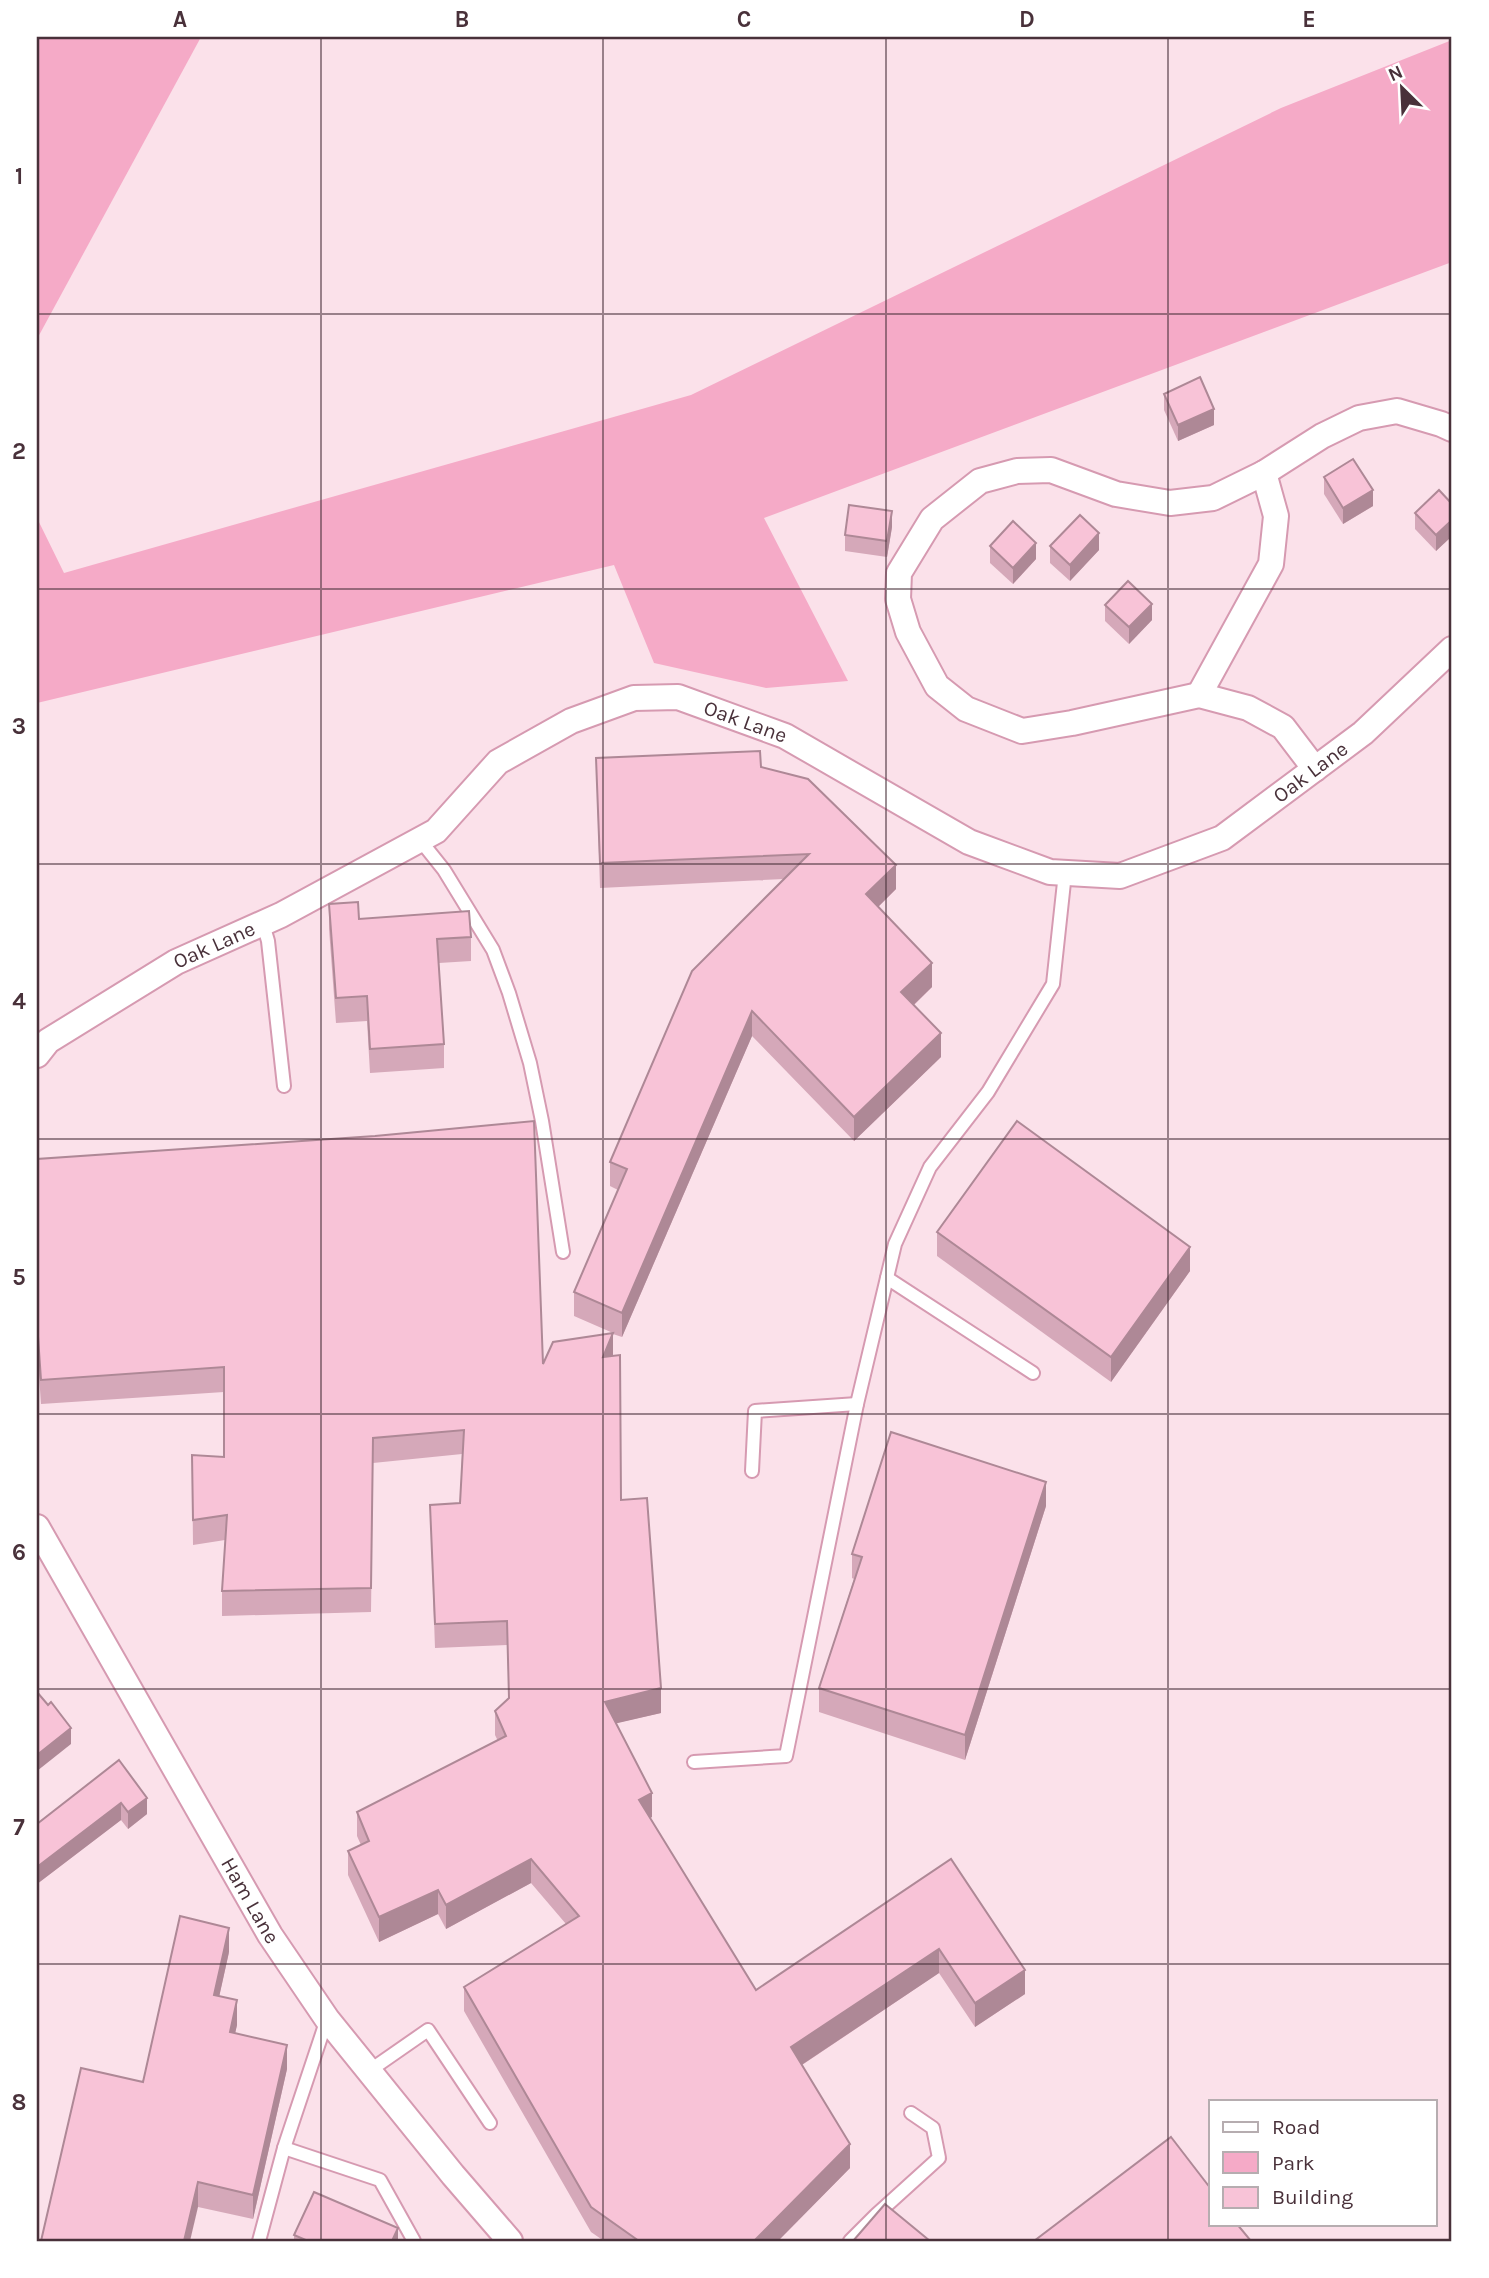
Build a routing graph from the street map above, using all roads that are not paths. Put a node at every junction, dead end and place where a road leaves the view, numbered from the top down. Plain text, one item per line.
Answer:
1 (1452, 429) edge
2 (1265, 473) junction
3 (1452, 649) edge
4 (1199, 695) junction
5 (1315, 769) junction
6 (420, 839) junction
7 (1065, 873) junction
8 (263, 924) junction
9 (37, 1055) edge
10 (284, 1086) dead end
11 (563, 1252) dead end
12 (887, 1278) junction
13 (1033, 1373) dead end
14 (857, 1404) junction
15 (752, 1471) dead end
16 (37, 1527) edge
17 (694, 1762) dead end
18 (327, 2019) junction
19 (369, 2071) junction
20 (911, 2113) dead end
21 (490, 2123) dead end
22 (284, 2148) junction
23 (259, 2241) edge
24 (414, 2241) edge
25 (510, 2241) edge
26 (850, 2241) edge

1 - 2 street
2 - 4 street
2 - 4 street
3 - 5 street, Oak Lane
4 - 5 street
5 - 7 street, Oak Lane
6 - 7 street, Oak Lane
6 - 8 street, Oak Lane
6 - 11 lane
7 - 12 lane
8 - 9 street, Oak Lane
8 - 10 lane
12 - 13 lane
12 - 14 lane
14 - 15 lane
14 - 17 lane
16 - 18 street, Ham Lane
18 - 19 street, Ham Lane
18 - 22 lane
19 - 21 lane
19 - 25 street, Ham Lane
20 - 26 lane
22 - 23 lane
22 - 24 lane

